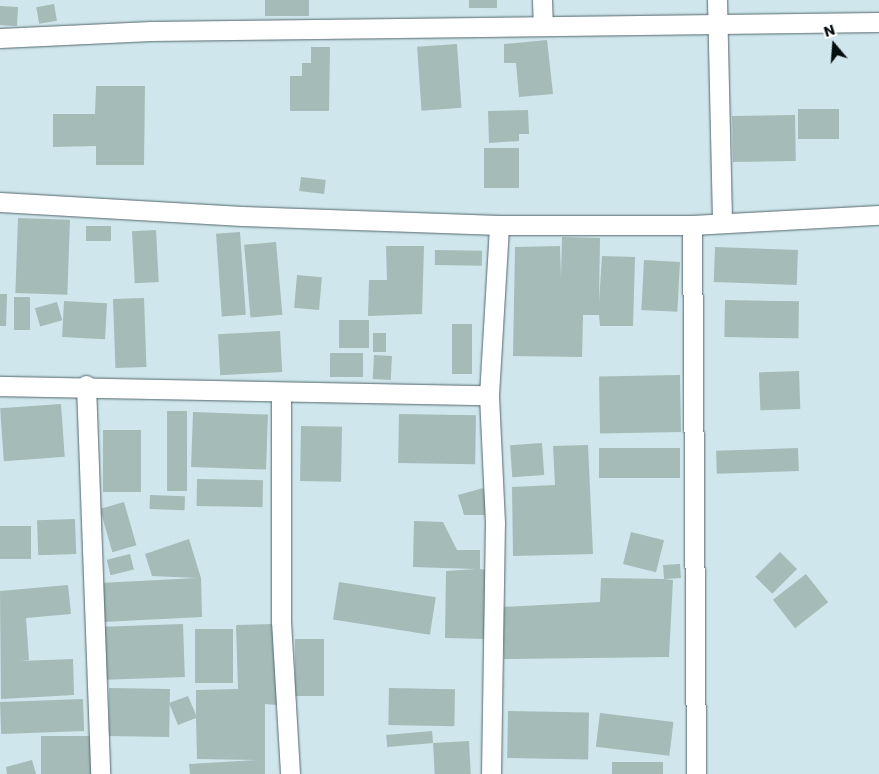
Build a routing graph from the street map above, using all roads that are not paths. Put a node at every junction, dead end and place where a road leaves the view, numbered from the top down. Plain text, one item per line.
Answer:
1 (542, 0) edge
2 (717, 0) edge
3 (879, 22) edge
4 (543, 26) junction
5 (717, 27) junction
6 (0, 38) edge
7 (0, 202) edge
8 (879, 215) edge
9 (722, 221) junction
10 (499, 225) junction
11 (692, 225) junction
12 (86, 385) junction
13 (0, 386) edge
14 (281, 392) junction
15 (489, 395) junction
16 (100, 774) edge
17 (290, 774) edge
18 (492, 774) edge
19 (696, 774) edge

1 - 4 street
2 - 5 street
3 - 5 street
4 - 5 street
4 - 6 street
5 - 9 street
7 - 10 street
8 - 9 street
9 - 11 street
10 - 11 street
10 - 15 street
11 - 19 street
12 - 13 street
12 - 14 street
12 - 16 street
14 - 15 street
14 - 17 street
15 - 18 street

